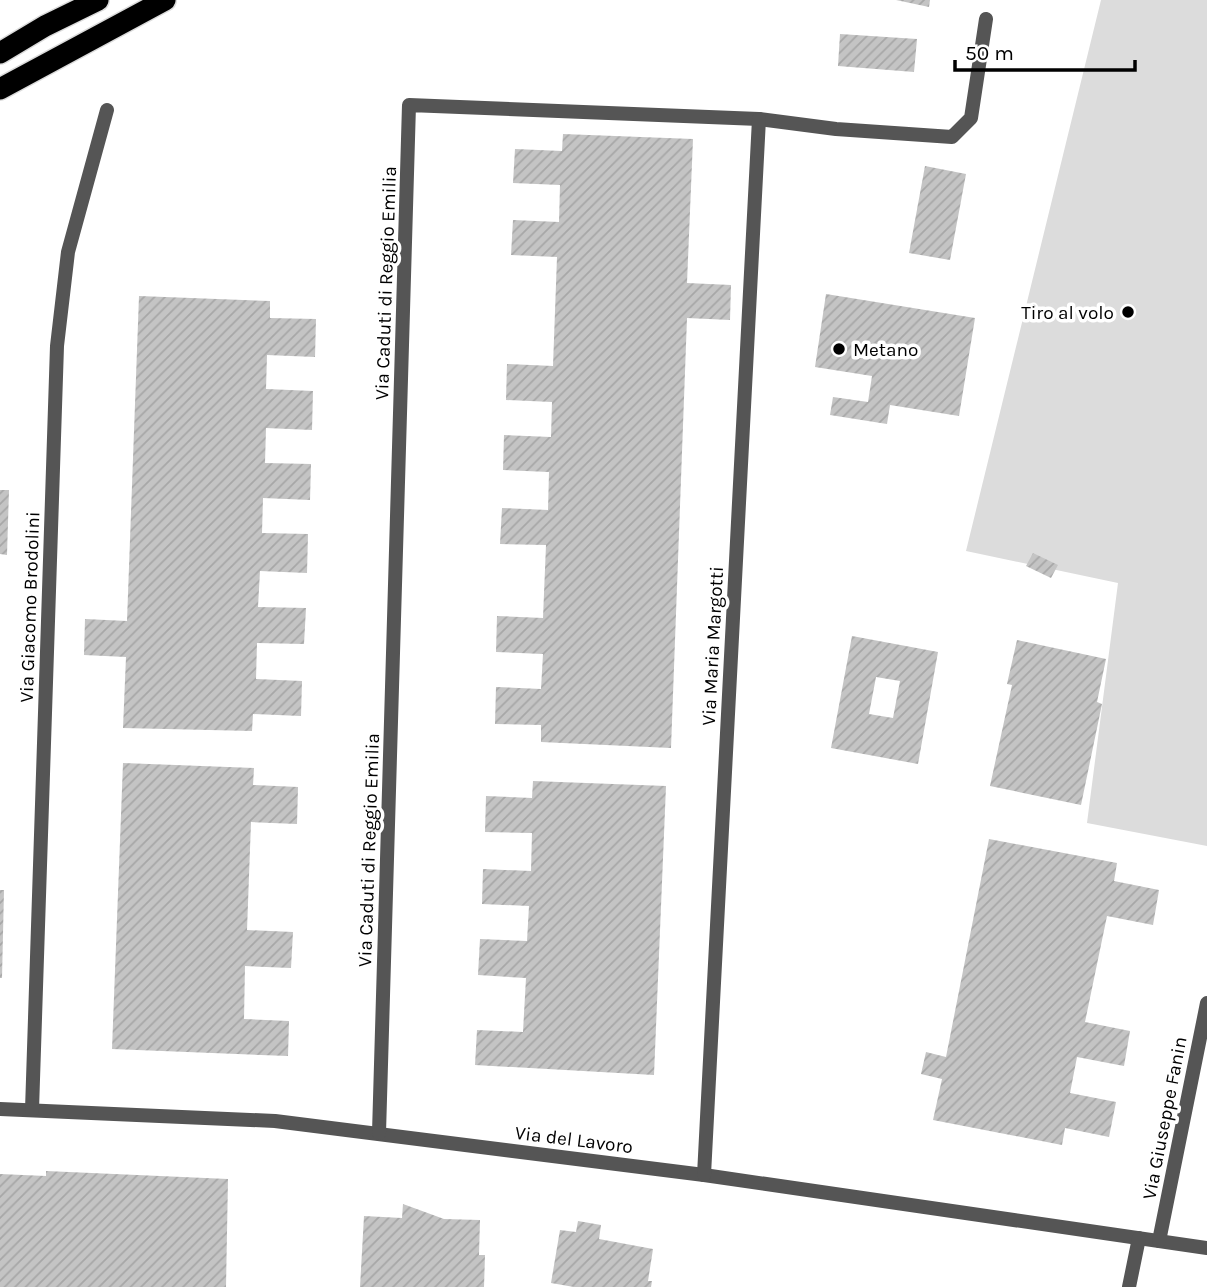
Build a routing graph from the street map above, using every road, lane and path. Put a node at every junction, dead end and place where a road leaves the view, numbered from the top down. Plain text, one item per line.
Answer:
1 (98, 0) edge
2 (165, 0) edge
3 (986, 19) dead end
4 (0, 53) edge
5 (0, 89) edge
6 (107, 110) dead end
7 (759, 119) junction
8 (1207, 1003) edge
9 (0, 1109) edge
10 (32, 1110) junction
11 (379, 1133) junction
12 (704, 1175) junction
13 (1139, 1238) junction
14 (1159, 1241) junction
15 (1207, 1248) edge
16 (1129, 1287) edge

1 - 4 highway
2 - 5 highway
3 - 7 street, Via Caduti di Reggio Emilia
6 - 10 street, Via Giacomo Brodolini
7 - 11 street, Via Caduti di Reggio Emilia
7 - 12 street, Via Maria Margotti
8 - 14 street, Via Giuseppe Fanin
9 - 10 street, Via del Lavoro
10 - 11 street, Via del Lavoro
11 - 12 street, Via del Lavoro
12 - 13 street, Via del Lavoro
13 - 14 street, Via del Lavoro
13 - 16 street
14 - 15 street, Via del Lavoro

